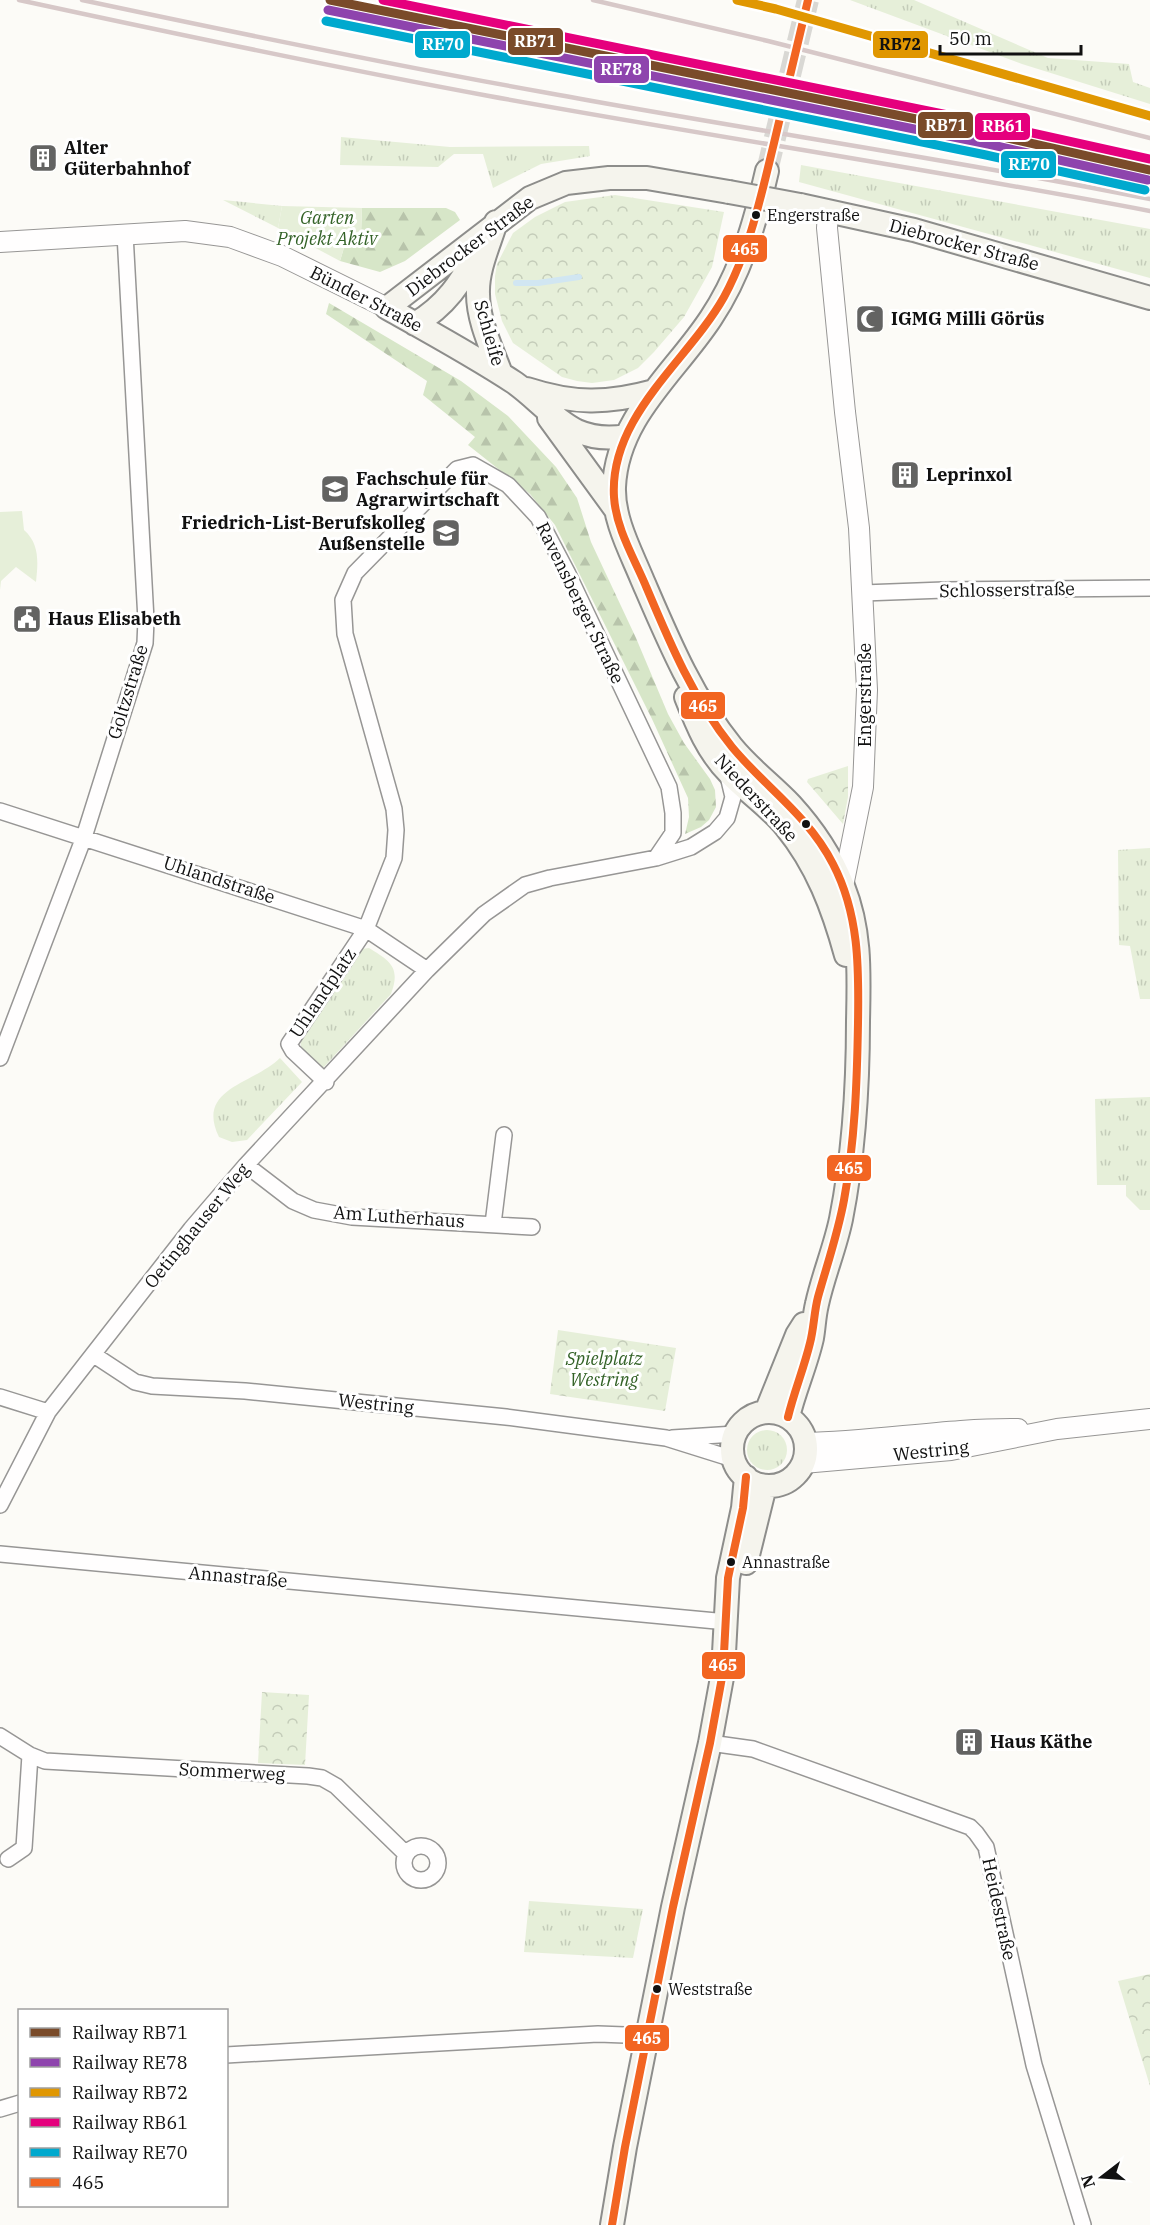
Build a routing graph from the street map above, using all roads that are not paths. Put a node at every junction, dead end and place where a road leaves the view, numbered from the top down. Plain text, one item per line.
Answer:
1 (767, 171) tunnel mouth
2 (828, 211) junction
3 (496, 222) junction
4 (125, 234) junction
5 (0, 242) edge
6 (1150, 298) edge
7 (387, 308) junction
8 (415, 324) junction
9 (510, 380) junction
10 (654, 391) junction
11 (537, 402) junction
12 (626, 436) junction
13 (616, 510) junction
14 (1150, 588) edge
15 (863, 594) junction
16 (673, 652) junction
17 (727, 772) junction
18 (0, 811) edge
19 (84, 837) junction
20 (656, 858) junction
21 (843, 886) junction
22 (832, 907) joint
23 (366, 929) junction
24 (427, 970) junction
25 (859, 996) junction
26 (0, 1058) edge
27 (326, 1082) junction
28 (504, 1135) dead end
29 (246, 1165) junction
30 (493, 1224) junction
31 (531, 1227) dead end
32 (93, 1355) junction
33 (0, 1398) edge
34 (48, 1412) junction
35 (777, 1414) junction
36 (1150, 1419) edge
37 (735, 1434) junction
38 (666, 1438) junction
39 (804, 1453) junction
40 (733, 1459) junction
41 (756, 1481) junction
42 (0, 1505) edge
43 (0, 1554) edge
44 (727, 1622) junction
45 (0, 1736) edge
46 (710, 1743) junction
47 (30, 1755) junction
48 (406, 1854) dead end
49 (9, 1859) dead end
50 (648, 2038) junction
51 (228, 2055) edge
52 (18, 2104) edge
53 (0, 2109) edge
54 (612, 2225) edge
55 (1083, 2225) edge

1 - 10 main road, Niederstraße
2 - 3 main road, Diebrocker Straße, bridge
2 - 6 main road, Diebrocker Straße
2 - 15 street, Engerstraße
3 - 7 main road, Diebrocker Straße
3 - 8 main road
3 - 9 main road, Schleife
4 - 5 street, Bünder Straße
4 - 7 street, Bünder Straße
4 - 19 street, Goltzstraße
7 - 8 main road, Bünder Straße
8 - 9 main road, Bünder Straße
9 - 10 main road, Schleife
9 - 11 main road, Bünder Straße
10 - 12 main road, Niederstraße
11 - 12 main road, Bünder Straße
11 - 13 main road, Bünder Straße
12 - 13 main road, Niederstraße
13 - 16 main road, Niederstraße
14 - 15 street, Schlosserstraße
15 - 21 street, Engerstraße
16 - 17 main road, Niederstraße
16 - 21 main road, Niederstraße
17 - 20 street, Oetinghauser Weg
17 - 22 main road, Niederstraße
18 - 19 street, Uhlandstraße
19 - 23 street, Uhlandstraße
19 - 26 street, Goltzstraße
20 - 23 street, Ravensberger Straße
20 - 24 street, Oetinghauser Weg
21 - 25 main road, Engerstraße
22 - 25 main road, Engerstraße
23 - 24 street, Uhlandstraße
23 - 27 street, Uhlandplatz
24 - 27 street, Oetinghauser Weg
25 - 35 main road, Engerstraße
27 - 29 street, Oetinghauser Weg
28 - 30 street
29 - 30 street, Am Lutherhaus
29 - 32 street, Oetinghauser Weg
30 - 31 street, Am Lutherhaus
32 - 34 street, Oetinghauser Weg
32 - 38 street, Westring
33 - 34 street
34 - 42 street, Oetinghauser Weg
35 - 37 main road
35 - 39 main road
36 - 39 street, Westring
37 - 38 street, Westring
37 - 40 main road
38 - 40 street, Westring
39 - 41 main road
40 - 41 main road
41 - 44 main road
43 - 44 street, Annastraße
44 - 46 main road
45 - 47 street, Sommerweg
46 - 50 main road
46 - 55 street, Heidestraße
47 - 48 street, Sommerweg
47 - 49 street
50 - 51 street
50 - 54 main road
52 - 53 street

